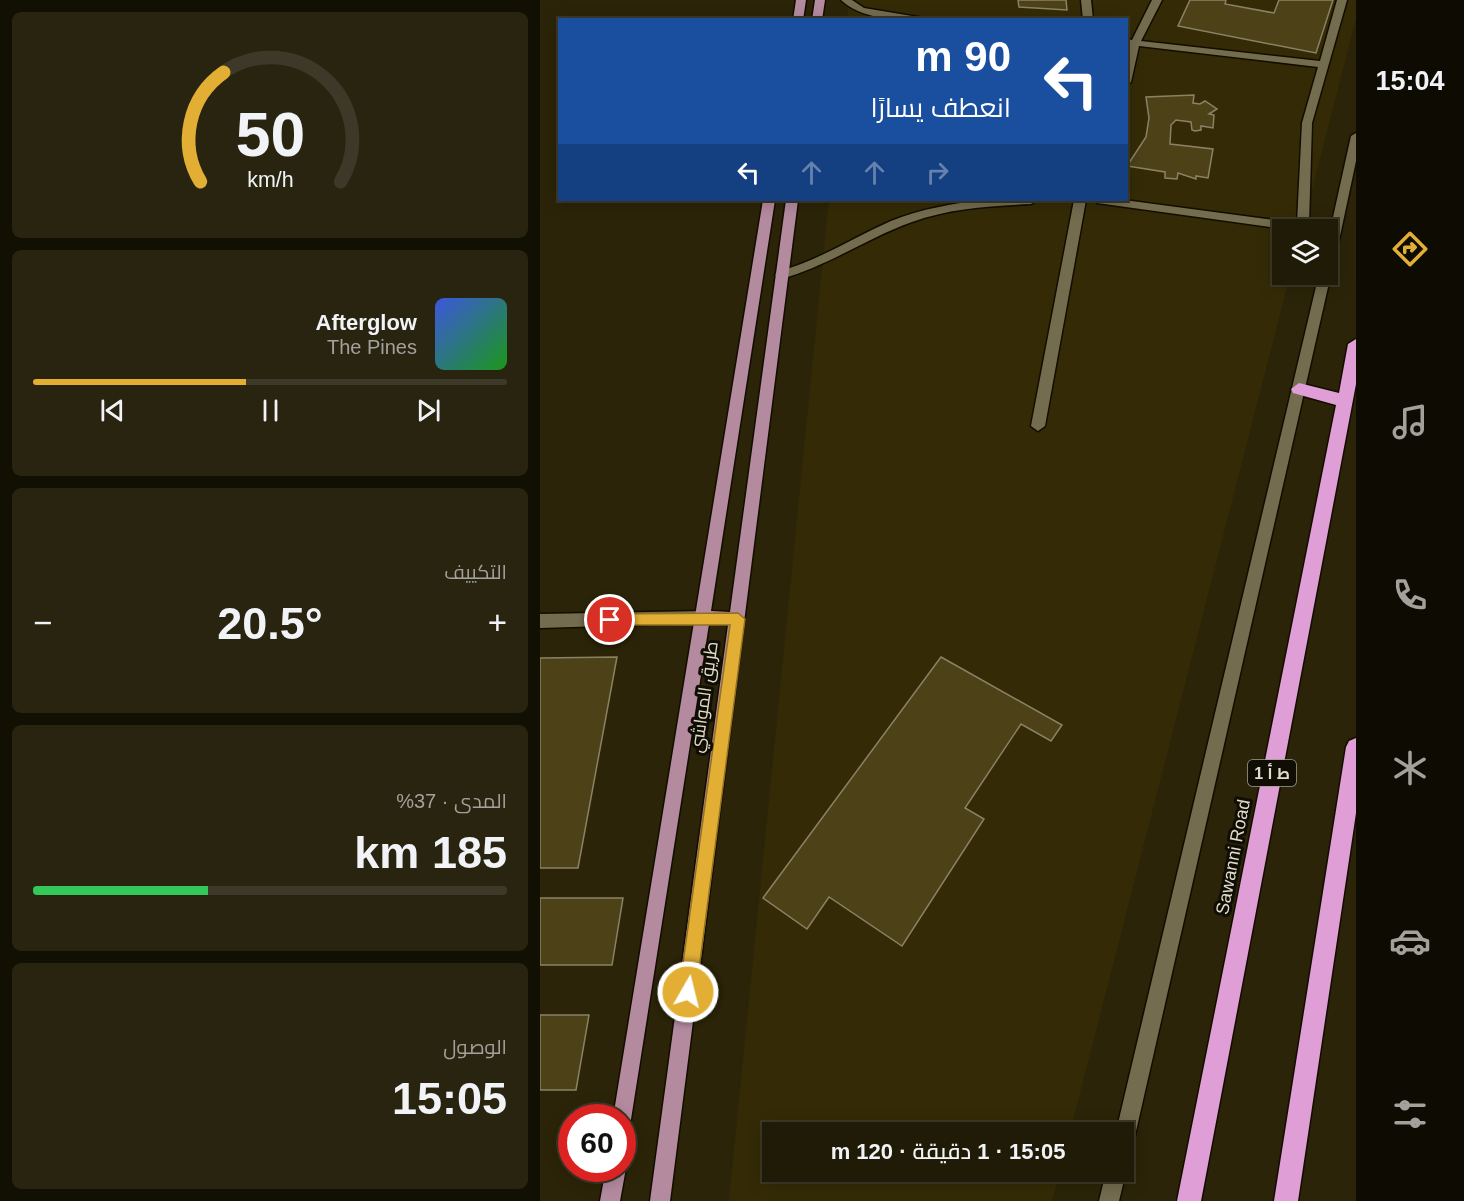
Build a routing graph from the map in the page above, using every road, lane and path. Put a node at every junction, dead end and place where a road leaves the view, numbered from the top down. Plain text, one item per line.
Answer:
1 (801, 0) edge
2 (820, 0) edge
3 (846, 0) edge
4 (1086, 0) edge
5 (1157, 0) edge
6 (1342, 0) edge
7 (798, 18) edge
8 (817, 18) edge
9 (918, 18) edge
10 (1088, 18) edge
11 (1131, 43) edge
12 (1322, 64) junction
13 (1128, 66) edge
14 (1356, 136) edge
15 (769, 201) edge
16 (792, 201) edge
17 (1021, 201) edge
18 (1080, 201) edge
19 (1108, 201) edge
20 (1303, 219) edge
21 (1334, 219) edge
22 (1272, 223) edge
23 (781, 275) junction
24 (757, 276) junction
25 (1323, 285) edge
26 (1356, 344) edge
27 (1299, 389) junction
28 (1345, 401) junction
29 (1038, 426) dead end
30 (703, 617) junction
31 (738, 619) junction
32 (540, 621) edge
33 (1356, 747) edge
34 (625, 1104) edge
35 (1128, 1122) edge
36 (613, 1182) edge
37 (1114, 1182) edge
38 (610, 1201) edge
39 (660, 1201) edge
40 (1109, 1201) edge
41 (1189, 1201) edge
42 (1286, 1201) edge

1 - 7 main road
2 - 8 main road
3 - 9 street
4 - 10 street
5 - 11 street
6 - 12 street
11 - 12 street
11 - 13 street
12 - 20 street
14 - 21 street
15 - 24 main road, طريق المواشي
16 - 23 main road, طريق المواشي
17 - 23 street
18 - 29 street
19 - 22 street
23 - 24 main road
23 - 31 main road, طريق المواشي
24 - 30 main road, طريق المواشي
25 - 27 street
26 - 28 highway, Sawanni Road / ط أ 1
27 - 28 highway
27 - 35 street
28 - 41 highway, Sawanni Road / ط أ 1
30 - 31 main road
30 - 32 street
30 - 34 main road, طريق المواشي
31 - 39 main road, طريق المواشي
33 - 42 highway
36 - 38 main road
37 - 40 street

